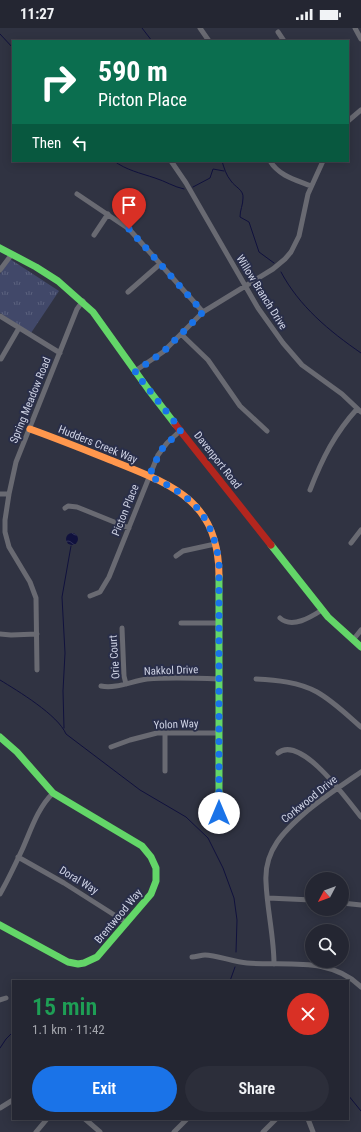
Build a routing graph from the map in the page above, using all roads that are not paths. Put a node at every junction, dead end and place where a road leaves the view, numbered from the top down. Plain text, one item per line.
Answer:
1 (200, 28) edge
2 (355, 28) edge
3 (278, 32) dead end
4 (361, 39) edge
5 (208, 40) edge
6 (283, 40) edge
7 (361, 110) edge
8 (349, 120) edge
9 (172, 162) edge
10 (271, 162) edge
11 (323, 162) edge
12 (311, 186) junction
13 (77, 194) dead end
14 (108, 214) junction
15 (94, 235) dead end
16 (0, 248) edge
17 (12, 254) junction
18 (160, 264) junction
19 (0, 270) edge
20 (245, 285) junction
21 (128, 292) dead end
22 (83, 301) junction
23 (203, 312) junction
24 (0, 316) edge
25 (19, 328) junction
26 (182, 334) junction
27 (60, 354) junction
28 (1, 358) edge
29 (135, 372) junction
30 (359, 410) edge
31 (30, 429) junction
32 (181, 430) junction
33 (267, 430) dead end
34 (149, 476) junction
35 (310, 490) dead end
36 (0, 494) edge
37 (9, 494) junction
38 (65, 508) dead end
39 (129, 528) junction
40 (361, 530) edge
41 (351, 543) dead end
42 (216, 544) junction
43 (176, 556) dead end
44 (90, 596) dead end
45 (322, 610) junction
46 (280, 618) dead end
47 (181, 623) dead end
48 (219, 623) junction
49 (122, 628) dead end
50 (361, 630) edge
51 (0, 634) edge
52 (37, 634) junction
53 (353, 640) junction
54 (361, 647) edge
55 (37, 670) dead end
56 (219, 679) junction
57 (256, 679) dead end
58 (126, 684) junction
59 (101, 686) dead end
60 (361, 727) edge
61 (165, 733) junction
62 (219, 733) junction
63 (0, 737) edge
64 (111, 747) dead end
65 (278, 753) dead end
66 (165, 771) dead end
67 (361, 772) edge
68 (336, 788) junction
69 (53, 794) junction
70 (219, 813) dead end
71 (361, 817) edge
72 (18, 857) junction
73 (0, 894) edge
74 (268, 898) junction
75 (305, 900) edge
76 (349, 904) edge
77 (361, 905) edge
78 (127, 923) junction
79 (0, 925) edge
80 (192, 957) dead end
81 (274, 964) junction
82 (361, 987) edge
83 (6, 998) dead end
84 (0, 1000) edge
85 (12, 1101) edge
86 (0, 1108) edge
87 (46, 1120) edge
88 (86, 1120) edge
89 (186, 1120) edge
90 (275, 1120) edge
91 (308, 1120) edge
92 (36, 1132) edge
93 (100, 1132) edge
94 (174, 1132) edge
95 (263, 1132) edge
96 (313, 1132) edge

1 - 5 street
2 - 4 street
3 - 6 street
7 - 8 street
9 - 20 street, Willow Branch Drive
10 - 12 street
11 - 12 street
12 - 20 street
13 - 14 street
14 - 15 street
14 - 18 street
16 - 17 street, Davenport Road
17 - 19 street
17 - 22 street, Davenport Road
18 - 21 street
18 - 23 street
20 - 23 street
20 - 30 street, Willow Branch Drive
22 - 27 street, Spring Meadow Road
22 - 29 street, Davenport Road
23 - 26 street
24 - 25 street
25 - 27 street
25 - 28 street
26 - 29 street
26 - 33 street
27 - 31 street, Spring Meadow Road
29 - 32 street, Davenport Road
30 - 35 street
31 - 34 street, Hudders Creek Way
31 - 37 street, Spring Meadow Road
32 - 34 street, Picton Place
32 - 45 street, Davenport Road
34 - 39 street, Picton Place
34 - 42 street, Hudders Creek Way
36 - 37 street
37 - 52 street, Spring Meadow Road
38 - 39 street
39 - 44 street, Picton Place
40 - 41 street
42 - 43 street
42 - 48 street, Hudders Creek Way
45 - 46 street
45 - 53 street, Davenport Road
47 - 48 street
48 - 56 street, Hudders Creek Way
49 - 58 street, Orie Court
50 - 53 street
51 - 52 street
52 - 55 street, Spring Meadow Road
53 - 54 street, Davenport Road
56 - 58 street, Nakkol Drive
56 - 62 street, Hudders Creek Way
57 - 60 street
58 - 59 street, Nakkol Drive
61 - 62 street, Yolon Way
61 - 64 street, Yolon Way
61 - 66 street
62 - 70 street, Hudders Creek Way
63 - 69 street, Brentwood Way
65 - 68 street
67 - 68 street, Corkwood Drive
68 - 71 street
68 - 74 street, Corkwood Drive
69 - 72 street
69 - 78 street, Brentwood Way
72 - 73 street
72 - 78 street, Doral Way
74 - 75 street
74 - 81 street, Corkwood Drive
76 - 77 street
78 - 79 street, Brentwood Way
80 - 81 street
81 - 82 street
83 - 84 street
85 - 86 street
87 - 92 street
88 - 93 street
89 - 94 street
90 - 95 street
91 - 96 street

